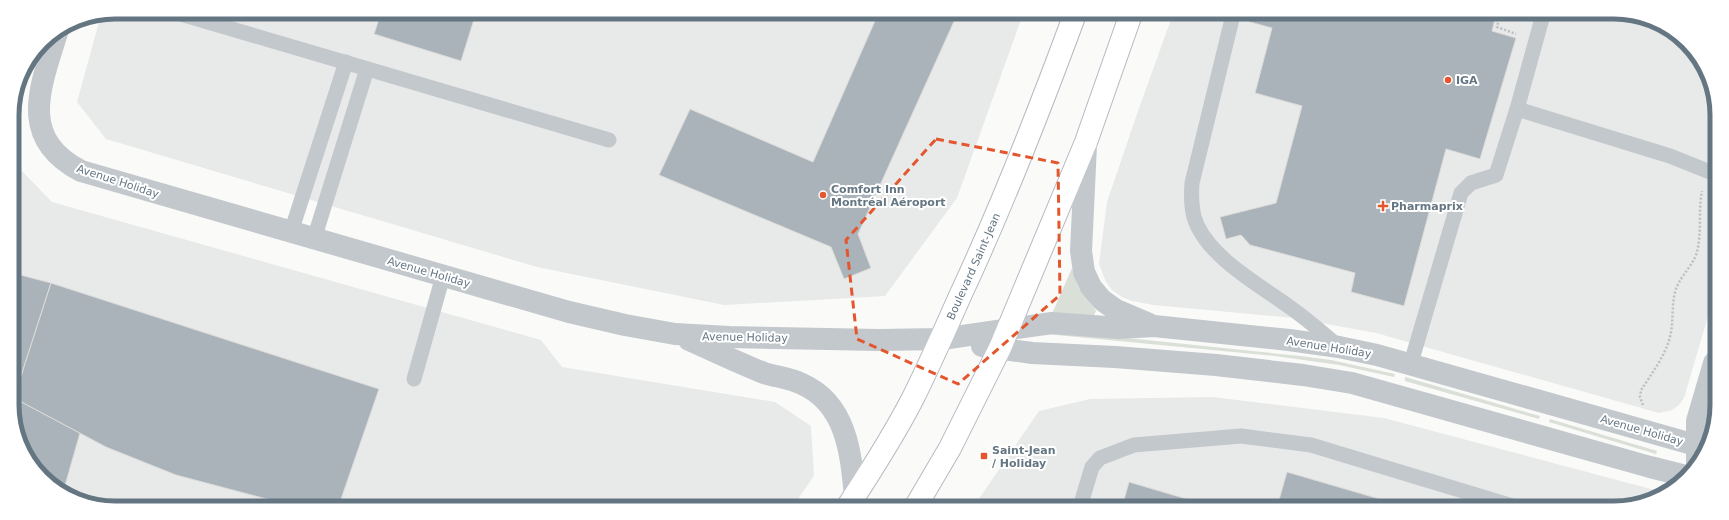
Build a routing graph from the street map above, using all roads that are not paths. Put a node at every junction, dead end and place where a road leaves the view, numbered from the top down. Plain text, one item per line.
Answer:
1 (198, 19) edge
2 (1073, 19) edge
3 (1129, 19) edge
4 (1232, 19) edge
5 (1542, 19) edge
6 (54, 42) edge
7 (346, 62) junction
8 (366, 69) junction
9 (1517, 109) junction
10 (609, 140) dead end
11 (1086, 142) junction
12 (1710, 172) edge
13 (291, 232) junction
14 (314, 239) junction
15 (443, 276) junction
16 (1154, 326) junction
17 (1008, 328) junction
18 (675, 334) junction
19 (942, 339) junction
20 (1339, 346) junction
21 (1000, 348) junction
22 (1411, 363) junction
23 (1710, 377) edge
24 (414, 379) dead end
25 (1700, 448) edge
26 (1697, 452) edge
27 (1680, 475) edge
28 (851, 501) edge
29 (919, 501) edge
30 (1082, 501) edge
31 (1496, 501) edge

1 - 7 lane
2 - 19 main road, Boulevard Saint-Jean
3 - 11 main road
4 - 20 lane
5 - 9 lane
6 - 13 street, Avenue Holiday
7 - 8 lane
7 - 13 lane
8 - 10 lane
8 - 14 lane
9 - 12 lane
9 - 22 lane
11 - 16 street
11 - 17 main road
13 - 14 street, Avenue Holiday
14 - 15 street, Avenue Holiday
15 - 18 street, Avenue Holiday
15 - 24 lane
16 - 17 street, Avenue Holiday
16 - 20 street, Avenue Holiday
17 - 19 street, Avenue Holiday
17 - 21 main road
18 - 19 street, Avenue Holiday
18 - 28 street
19 - 21 street, Avenue Holiday
19 - 28 main road, Boulevard Saint-Jean
20 - 22 street, Avenue Holiday
21 - 27 street, Avenue Holiday
21 - 29 main road
22 - 26 street, Avenue Holiday
23 - 25 street
30 - 31 lane

